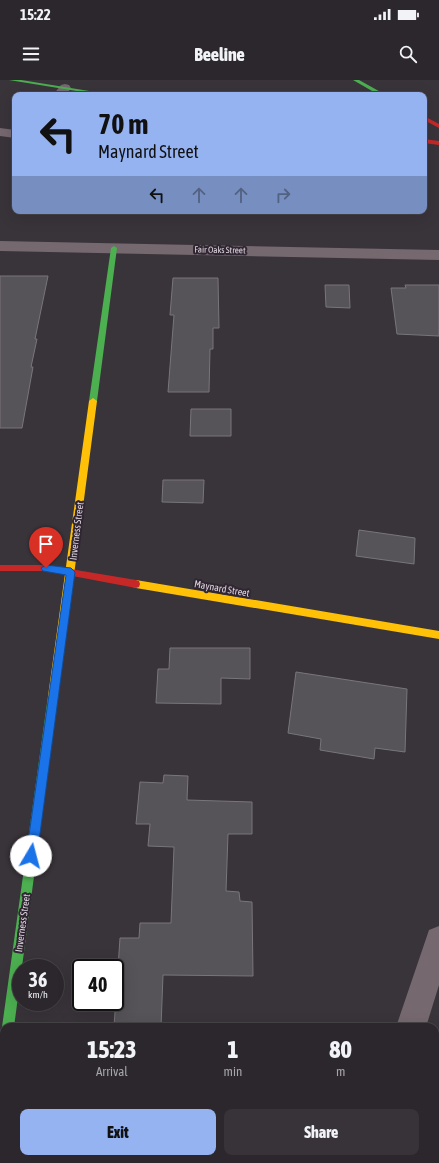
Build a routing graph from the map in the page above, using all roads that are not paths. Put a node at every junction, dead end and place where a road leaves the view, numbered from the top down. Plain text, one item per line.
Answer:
1 (11, 80) edge
2 (355, 80) edge
3 (62, 92) edge
4 (377, 92) edge
5 (427, 120) edge
6 (439, 126) edge
7 (0, 132) edge
8 (12, 134) edge
9 (427, 141) edge
10 (439, 143) edge
11 (0, 246) edge
12 (114, 248) junction
13 (439, 255) edge
14 (0, 568) edge
15 (71, 572) junction
16 (439, 635) edge
17 (439, 940) edge
18 (9, 1023) edge
19 (412, 1023) edge

1 - 3 street
2 - 4 street
5 - 6 street
7 - 8 street
9 - 10 street
11 - 12 street, Fair Oaks Street
12 - 13 street, Fair Oaks Street
12 - 15 street, Inverness Street
14 - 15 street, Maynard Street
15 - 16 street, Maynard Street
15 - 18 street, Inverness Street
17 - 19 street

